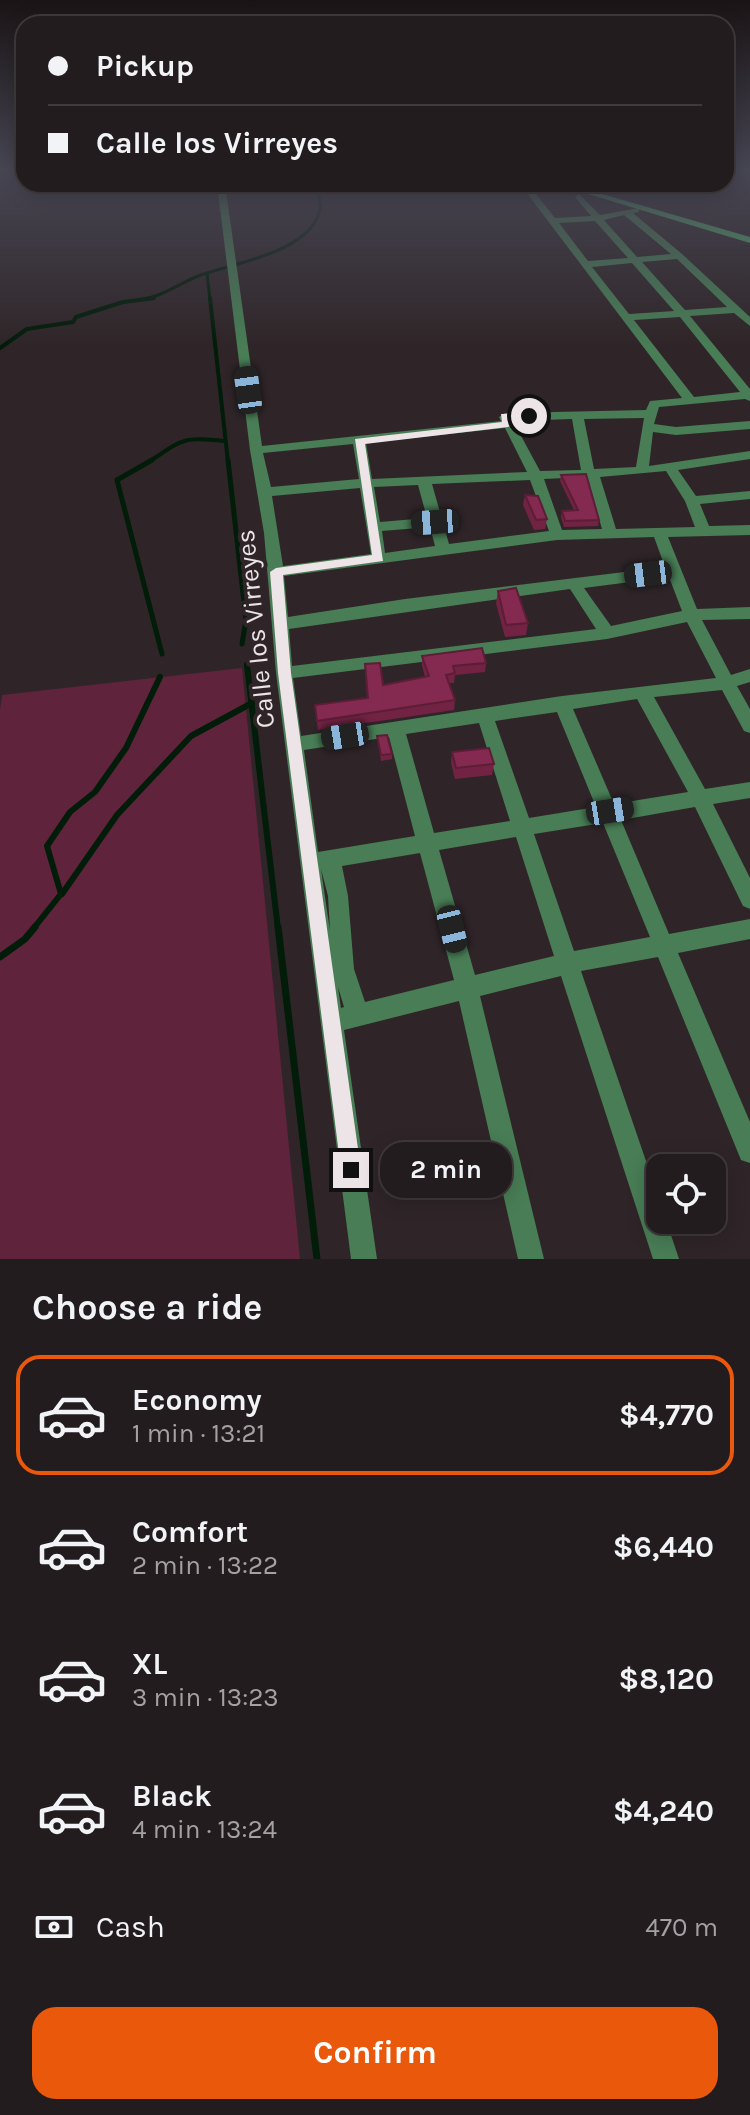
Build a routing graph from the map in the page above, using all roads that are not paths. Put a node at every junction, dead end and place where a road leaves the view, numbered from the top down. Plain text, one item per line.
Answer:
1 (227, 230) edge
2 (562, 230) edge
3 (609, 230) edge
4 (647, 230) edge
5 (715, 230) edge
6 (750, 240) edge
7 (679, 256) junction
8 (636, 261) junction
9 (588, 264) junction
10 (736, 310) junction
11 (682, 313) junction
12 (628, 317) junction
13 (750, 323) edge
14 (747, 389) edge
15 (690, 400) junction
16 (577, 414) junction
17 (648, 420) junction
18 (508, 424) junction
19 (750, 425) edge
20 (359, 441) junction
21 (256, 450) junction
22 (750, 455) edge
23 (670, 467) junction
24 (642, 471) junction
25 (590, 473) junction
26 (535, 474) junction
27 (424, 481) junction
28 (366, 483) junction
29 (266, 492) junction
30 (750, 495) edge
31 (692, 501) junction
32 (435, 522) junction
33 (373, 527) junction
34 (750, 530) edge
35 (659, 531) junction
36 (704, 531) junction
37 (610, 532) junction
38 (557, 535) junction
39 (443, 550) junction
40 (379, 558) junction
41 (673, 571) junction
42 (276, 572) junction
43 (574, 584) junction
44 (750, 613) edge
45 (691, 615) junction
46 (282, 624) junction
47 (607, 633) junction
48 (284, 673) junction
49 (750, 675) edge
50 (727, 683) junction
51 (642, 692) junction
52 (562, 703) junction
53 (485, 716) junction
54 (750, 726) edge
55 (395, 728) junction
56 (294, 744) junction
57 (750, 790) edge
58 (700, 797) junction
59 (610, 811) junction
60 (523, 828) junction
61 (429, 844) junction
62 (320, 860) junction
63 (750, 899) edge
64 (330, 924) junction
65 (750, 929) edge
66 (666, 945) junction
67 (568, 963) junction
68 (467, 986) junction
69 (358, 1014) junction
70 (330, 1022) junction
71 (750, 1151) edge
72 (364, 1259) edge
73 (531, 1259) edge
74 (666, 1259) edge

1 - 21 street, Calle los Virreyes
2 - 9 street
3 - 8 street
4 - 7 street
5 - 6 street
7 - 8 street
7 - 10 street
8 - 9 street
8 - 11 street
9 - 12 street
10 - 11 street
10 - 13 street
11 - 12 street
11 - 14 street
12 - 15 street
14 - 15 street
15 - 17 street
16 - 17 street
16 - 18 street
16 - 25 street
17 - 19 street
17 - 24 street
18 - 20 street
18 - 26 street
20 - 21 street
20 - 28 street
21 - 29 street, Calle los Virreyes
22 - 23 street
23 - 24 street
23 - 31 street
24 - 25 street
25 - 26 street
25 - 37 street
26 - 27 street
26 - 38 street
27 - 28 street
27 - 32 street
28 - 29 street
28 - 33 street
29 - 42 street, Calle los Virreyes
30 - 31 street
31 - 36 street
32 - 33 street
32 - 39 street
33 - 40 street
34 - 36 street
35 - 36 street
35 - 37 street
35 - 41 street
37 - 38 street
38 - 39 street
39 - 40 street
40 - 42 street
41 - 43 street
41 - 45 street
42 - 46 street, Calle los Virreyes
43 - 46 street
43 - 47 street
44 - 45 street
45 - 47 street
45 - 50 street
46 - 48 street, Calle los Virreyes
47 - 48 street
48 - 56 street, Calle los Virreyes
49 - 50 street
50 - 51 street
50 - 54 street
51 - 52 street
51 - 58 street
52 - 53 street
52 - 59 street
53 - 55 street
53 - 60 street
55 - 56 street
55 - 61 street
56 - 62 street, Calle los Virreyes
57 - 58 street
58 - 59 street
58 - 63 street
59 - 60 street
59 - 66 street
60 - 61 street
60 - 67 street
61 - 62 street
61 - 68 street
62 - 64 street, Calle los Virreyes
64 - 69 street
64 - 70 street
65 - 66 street
66 - 67 street
66 - 71 street
67 - 68 street
67 - 74 street
68 - 69 street
68 - 73 street
69 - 70 street
70 - 72 street

